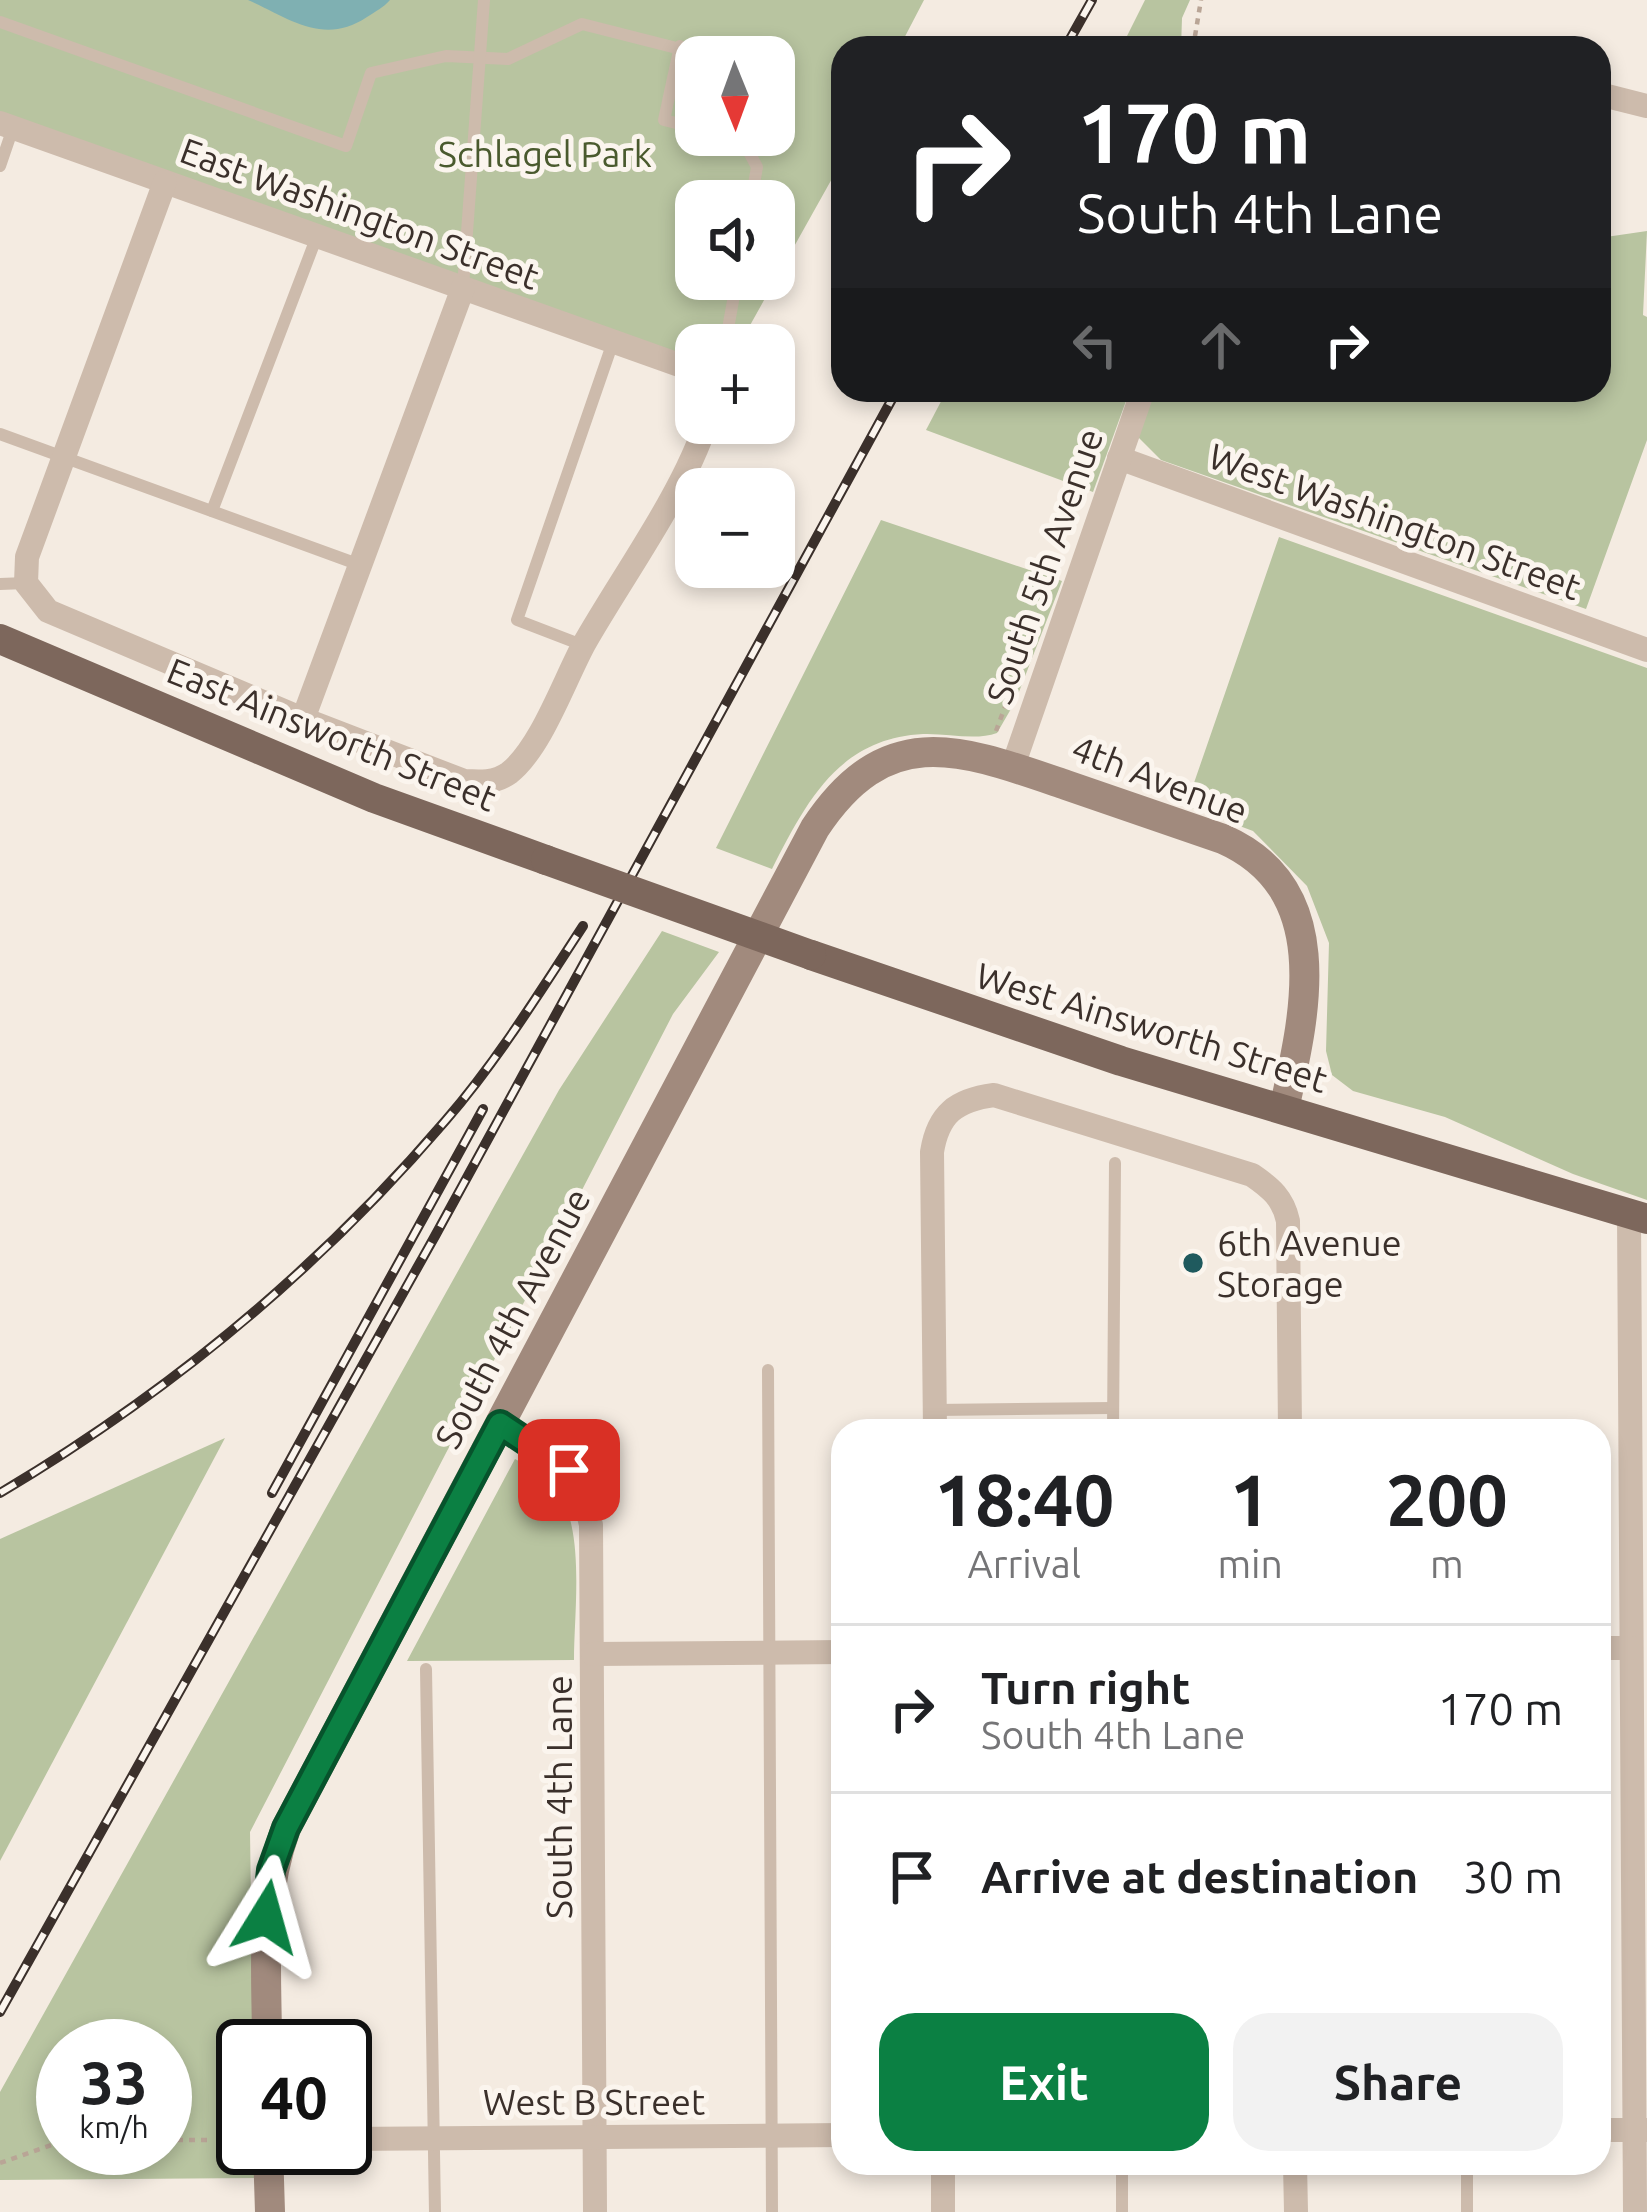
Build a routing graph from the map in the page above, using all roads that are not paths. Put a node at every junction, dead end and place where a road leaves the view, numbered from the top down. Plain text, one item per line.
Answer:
1 (484, 0) edge
2 (0, 22) edge
3 (675, 45) edge
4 (481, 60) junction
5 (675, 69) edge
6 (1611, 97) edge
7 (1647, 106) edge
8 (675, 123) edge
9 (7, 125) edge
10 (0, 166) edge
11 (165, 182) junction
12 (317, 236) junction
13 (463, 288) junction
14 (613, 341) junction
15 (675, 363) edge
16 (1139, 402) edge
17 (0, 434) edge
18 (698, 444) edge
19 (63, 458) junction
20 (1119, 458) junction
21 (212, 511) junction
22 (360, 565) junction
23 (26, 583) junction
24 (0, 584) edge
25 (0, 639) edge
26 (584, 646) junction
27 (1647, 650) edge
28 (303, 719) junction
29 (1000, 762) junction
30 (638, 893) joint
31 (1284, 1109) junction
32 (1114, 1162) dead end
33 (1638, 1216) edge
34 (1638, 1319) edge
35 (768, 1370) dead end
36 (1113, 1408) junction
37 (935, 1419) edge
38 (962, 1419) edge
39 (1113, 1419) edge
40 (1290, 1419) edge
41 (500, 1424) junction
42 (1611, 1648) edge
43 (1631, 1648) junction
44 (831, 1652) edge
45 (770, 1653) junction
46 (593, 1654) junction
47 (427, 1669) dead end
48 (267, 2019) edge
49 (1641, 2130) edge
50 (831, 2135) edge
51 (771, 2136) junction
52 (594, 2137) junction
53 (434, 2138) junction
54 (372, 2139) edge
55 (269, 2175) edge
56 (943, 2175) edge
57 (1122, 2175) edge
58 (1295, 2175) edge
59 (1467, 2175) edge
60 (270, 2212) edge
61 (435, 2212) edge
62 (595, 2212) edge
63 (772, 2212) edge
64 (943, 2212) edge
65 (1122, 2212) edge
66 (1296, 2212) edge
67 (1468, 2212) edge
68 (1635, 2212) edge

1 - 4 lane
2 - 4 lane
3 - 4 lane
4 - 13 lane
5 - 8 lane
6 - 7 street
9 - 10 lane
9 - 11 street, East Washington Street
11 - 12 street, East Washington Street
11 - 19 street
12 - 13 street, East Washington Street
12 - 21 lane
13 - 14 street, East Washington Street
13 - 22 street
14 - 15 street, East Washington Street
14 - 26 lane
16 - 20 street, South 5th Avenue
17 - 19 lane
18 - 26 street
19 - 21 lane
19 - 23 street
20 - 27 street, West Washington Street
20 - 29 street, South 5th Avenue
21 - 22 lane
22 - 28 street
23 - 24 lane
23 - 28 street
25 - 30 main road, East Ainsworth Street, bridge
26 - 28 street
29 - 31 street, 4th Avenue
29 - 41 street, South 4th Avenue
30 - 31 main road, West Ainsworth Street, bridge
31 - 33 main road, West Ainsworth Street
32 - 36 lane
33 - 34 street
34 - 43 street
35 - 45 lane
36 - 38 lane
36 - 39 lane
37 - 40 street
41 - 46 street, South 4th Lane
41 - 48 street, South 4th Avenue
42 - 43 street
43 - 49 street
44 - 45 street
45 - 46 street
45 - 51 lane
46 - 52 street, South 4th Lane
47 - 53 lane
49 - 68 street
50 - 51 street, West B Street
51 - 52 street, West B Street
51 - 63 lane
52 - 53 street, West B Street
52 - 62 street, South 4th Lane
53 - 54 street, West B Street
53 - 61 lane
55 - 60 street
56 - 64 street
57 - 65 lane
58 - 66 street
59 - 67 lane

